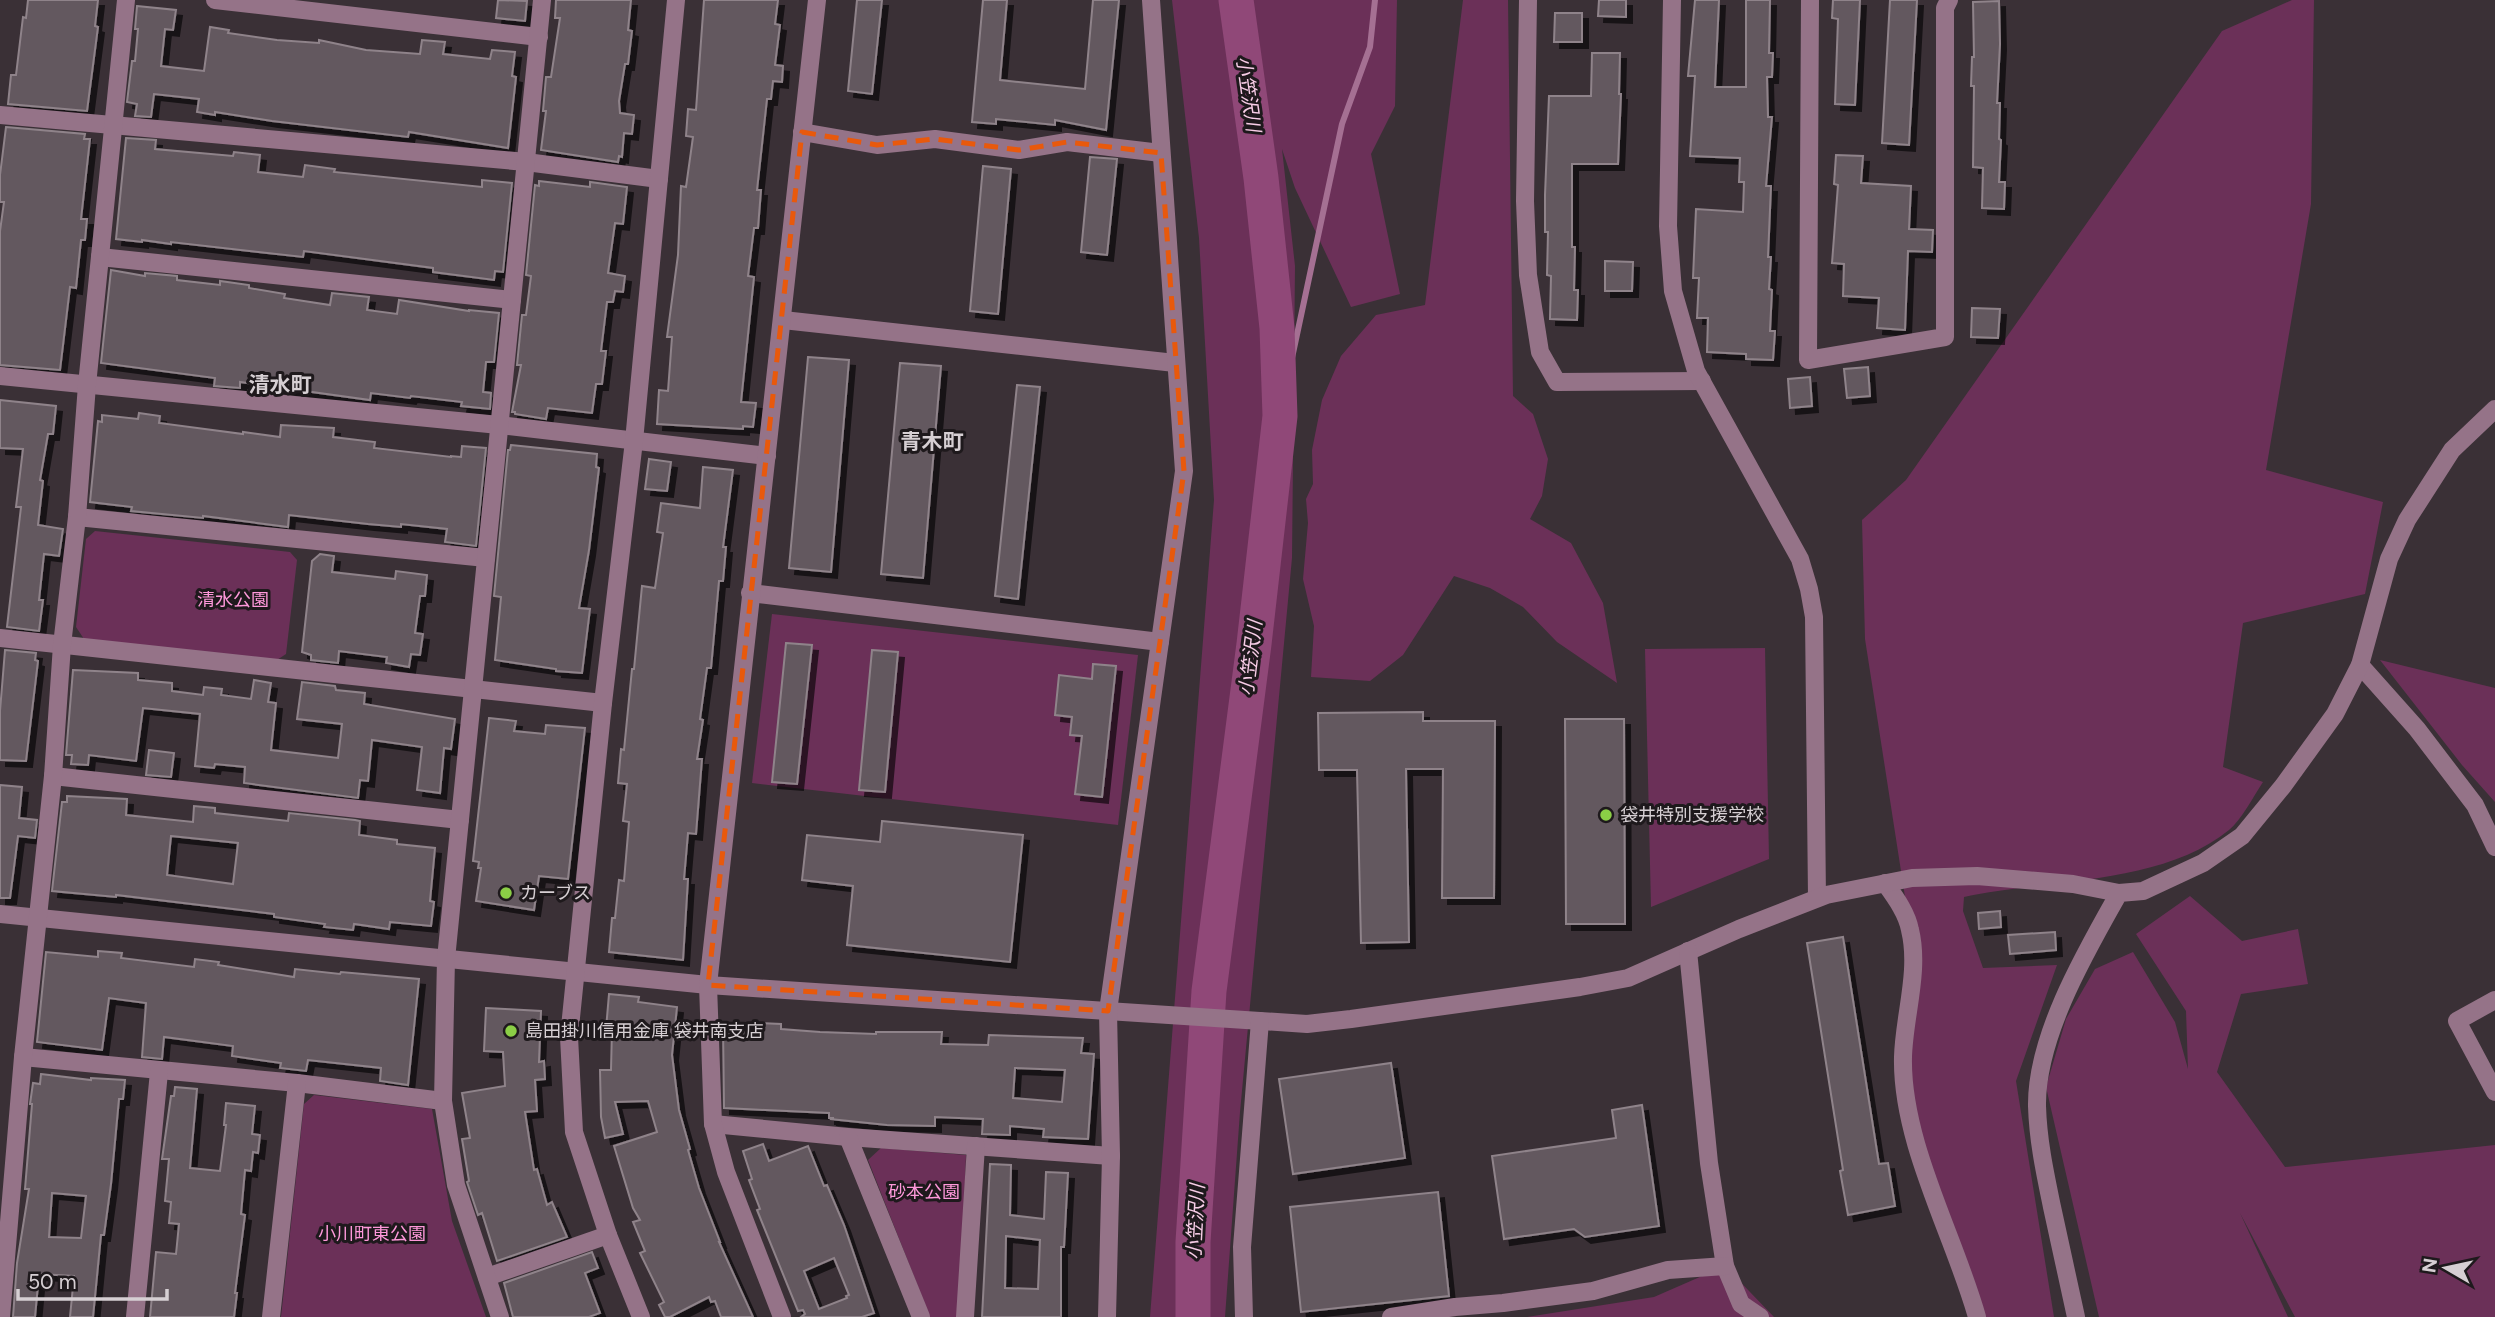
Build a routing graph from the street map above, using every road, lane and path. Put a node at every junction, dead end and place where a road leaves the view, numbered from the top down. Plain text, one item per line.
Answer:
1 (126, 0) edge
2 (215, 0) edge
3 (542, 0) edge
4 (676, 0) edge
5 (817, 0) edge
6 (1151, 0) edge
7 (1528, 0) edge
8 (1672, 0) edge
9 (1810, 0) edge
10 (1949, 0) edge
11 (539, 37) junction
12 (0, 115) edge
13 (113, 125) junction
14 (802, 132) junction
15 (1161, 153) junction
16 (526, 162) junction
17 (659, 179) junction
18 (100, 257) junction
19 (512, 300) junction
20 (783, 320) junction
21 (1175, 363) junction
22 (0, 376) edge
23 (1702, 381) junction
24 (87, 385) junction
25 (2495, 409) edge
26 (499, 425) junction
27 (634, 441) junction
28 (767, 456) junction
29 (77, 517) junction
30 (486, 558) junction
31 (750, 593) junction
32 (0, 638) edge
33 (1160, 642) junction
34 (62, 645) junction
35 (2360, 665) junction
36 (472, 690) junction
37 (603, 703) junction
38 (53, 776) junction
39 (460, 820) junction
40 (2495, 848) edge
41 (1885, 883) junction
42 (2119, 893) junction
43 (1817, 898) junction
44 (0, 914) edge
45 (38, 918) junction
46 (1688, 951) junction
47 (446, 959) junction
48 (575, 972) junction
49 (708, 985) junction
50 (2495, 1000) edge
51 (1115, 1012) junction
52 (1260, 1020) junction
53 (23, 1057) junction
54 (159, 1072) junction
55 (297, 1083) junction
56 (2495, 1091) edge
57 (443, 1101) junction
58 (713, 1124) junction
59 (848, 1138) junction
60 (976, 1146) junction
61 (1111, 1156) junction
62 (608, 1235) junction
63 (1725, 1265) junction
64 (488, 1277) junction
65 (1, 1317) edge
66 (135, 1317) edge
67 (271, 1317) edge
68 (500, 1317) edge
69 (640, 1317) edge
70 (782, 1317) edge
71 (921, 1317) edge
72 (965, 1317) edge
73 (1107, 1317) edge
74 (1244, 1317) edge
75 (1391, 1317) edge
76 (1760, 1317) edge
77 (1977, 1317) edge
78 (2076, 1317) edge

1 - 13 street
2 - 11 street
3 - 11 street
4 - 17 street
5 - 14 street
6 - 15 street
7 - 23 street
8 - 23 street
9 - 10 street
11 - 16 street
12 - 13 street
13 - 16 street
13 - 18 street
14 - 15 street
14 - 20 street
15 - 21 street
16 - 17 street
16 - 19 street
17 - 27 street
18 - 19 street
18 - 24 street
19 - 26 street
20 - 21 street
20 - 28 street
21 - 33 street
22 - 24 street
23 - 43 street
24 - 26 street
24 - 29 street
25 - 35 street
26 - 27 street
26 - 30 street
27 - 28 street
27 - 37 street
28 - 31 street
29 - 30 street
29 - 34 street
30 - 36 street
31 - 33 street
31 - 49 street
32 - 34 street
33 - 51 street
34 - 36 street
34 - 38 street
35 - 40 street
35 - 42 street
36 - 37 street
36 - 39 street
37 - 48 street
38 - 39 street
38 - 45 street
39 - 47 street
41 - 42 street
41 - 43 street
41 - 77 street
42 - 78 street
43 - 46 street
44 - 45 street
45 - 47 street
45 - 53 street
46 - 52 street
46 - 63 street
47 - 48 street
47 - 57 street
48 - 49 street
48 - 62 street
49 - 51 street
49 - 58 street
50 - 56 street
51 - 52 street
51 - 61 street
52 - 74 street
53 - 54 street
53 - 65 street
54 - 55 street
54 - 66 street
55 - 57 street
55 - 67 street
57 - 64 street
58 - 59 street
58 - 70 street
59 - 60 street
59 - 71 street
60 - 61 street
60 - 72 street
61 - 73 street
62 - 64 street
62 - 69 street
63 - 75 street
63 - 76 street
64 - 68 street

